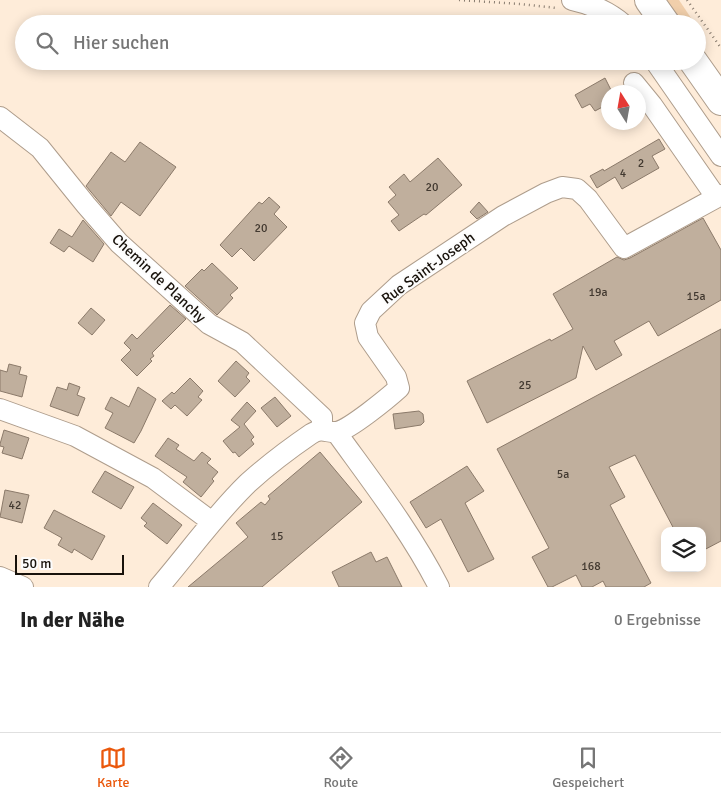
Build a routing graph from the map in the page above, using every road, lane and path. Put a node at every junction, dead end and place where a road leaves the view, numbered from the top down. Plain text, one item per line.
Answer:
1 (459, 0) edge
2 (649, 0) edge
3 (687, 0) edge
4 (566, 4) edge
5 (610, 15) edge
6 (660, 15) edge
7 (698, 15) edge
8 (706, 27) edge
9 (721, 48) edge
10 (661, 70) edge
11 (699, 70) edge
12 (634, 83) dead end
13 (721, 101) edge
14 (0, 117) edge
15 (721, 156) edge
16 (719, 196) edge
17 (0, 409) edge
18 (329, 431) junction
19 (212, 522) junction
20 (0, 577) edge
21 (23, 587) edge
22 (159, 587) edge
23 (439, 587) edge

1 - 4 path
2 - 6 highway
3 - 7 path
4 - 5 street
8 - 9 path
10 - 15 street
11 - 13 highway
12 - 16 street
14 - 18 street, Chemin de Planchy
16 - 18 street, Rue Saint-Joseph
17 - 19 street
18 - 19 street, Rue Saint-Joseph
18 - 23 street, Chemin de Planchy
19 - 22 street, Rue Saint-Joseph
20 - 21 street

